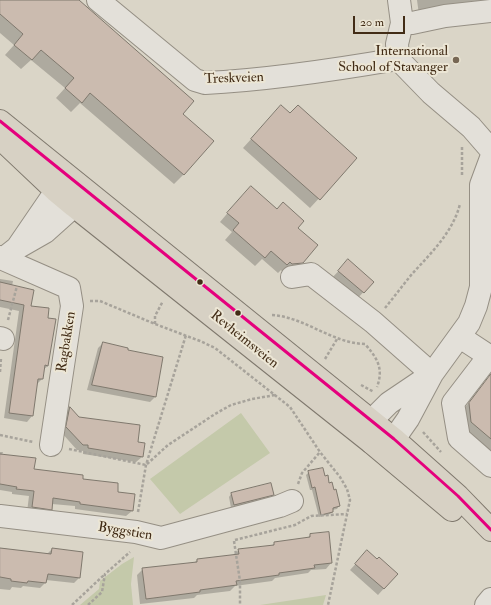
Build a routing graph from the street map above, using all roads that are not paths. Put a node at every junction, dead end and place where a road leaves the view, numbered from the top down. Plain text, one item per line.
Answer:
1 (98, 0) edge
2 (399, 0) edge
3 (491, 11) edge
4 (402, 23) junction
5 (398, 59) junction
6 (0, 120) edge
7 (0, 138) edge
8 (491, 150) edge
9 (491, 158) edge
10 (77, 184) junction
11 (56, 191) junction
12 (74, 206) junction
13 (7, 255) edge
14 (292, 277) dead end
15 (460, 337) junction
16 (432, 374) junction
17 (371, 421) junction
18 (394, 439) junction
19 (372, 443) junction
20 (51, 445) road end
21 (491, 466) edge
22 (292, 501) road end
23 (0, 516) edge
24 (491, 530) edge
25 (491, 539) edge
26 (491, 599) edge
27 (486, 605) edge

1 - 5 street, Treskveien
2 - 4 street
3 - 4 street
4 - 5 street
5 - 8 street
6 - 10 main road, Revheimsveien
7 - 11 main road, Revheimsveien
9 - 15 street
10 - 11 street
10 - 12 street
10 - 17 main road, Revheimsveien
11 - 12 main road, Revheimsveien
11 - 13 street
12 - 13 street
12 - 19 main road, Revheimsveien
13 - 20 street, Ragbakken
14 - 16 street
15 - 16 street
15 - 21 street
16 - 17 street
16 - 18 street
17 - 18 main road, Revheimsveien
17 - 19 street
18 - 19 street
18 - 24 main road, Revheimsveien
19 - 25 main road, Revheimsveien
22 - 23 street, Byggstien
26 - 27 street

